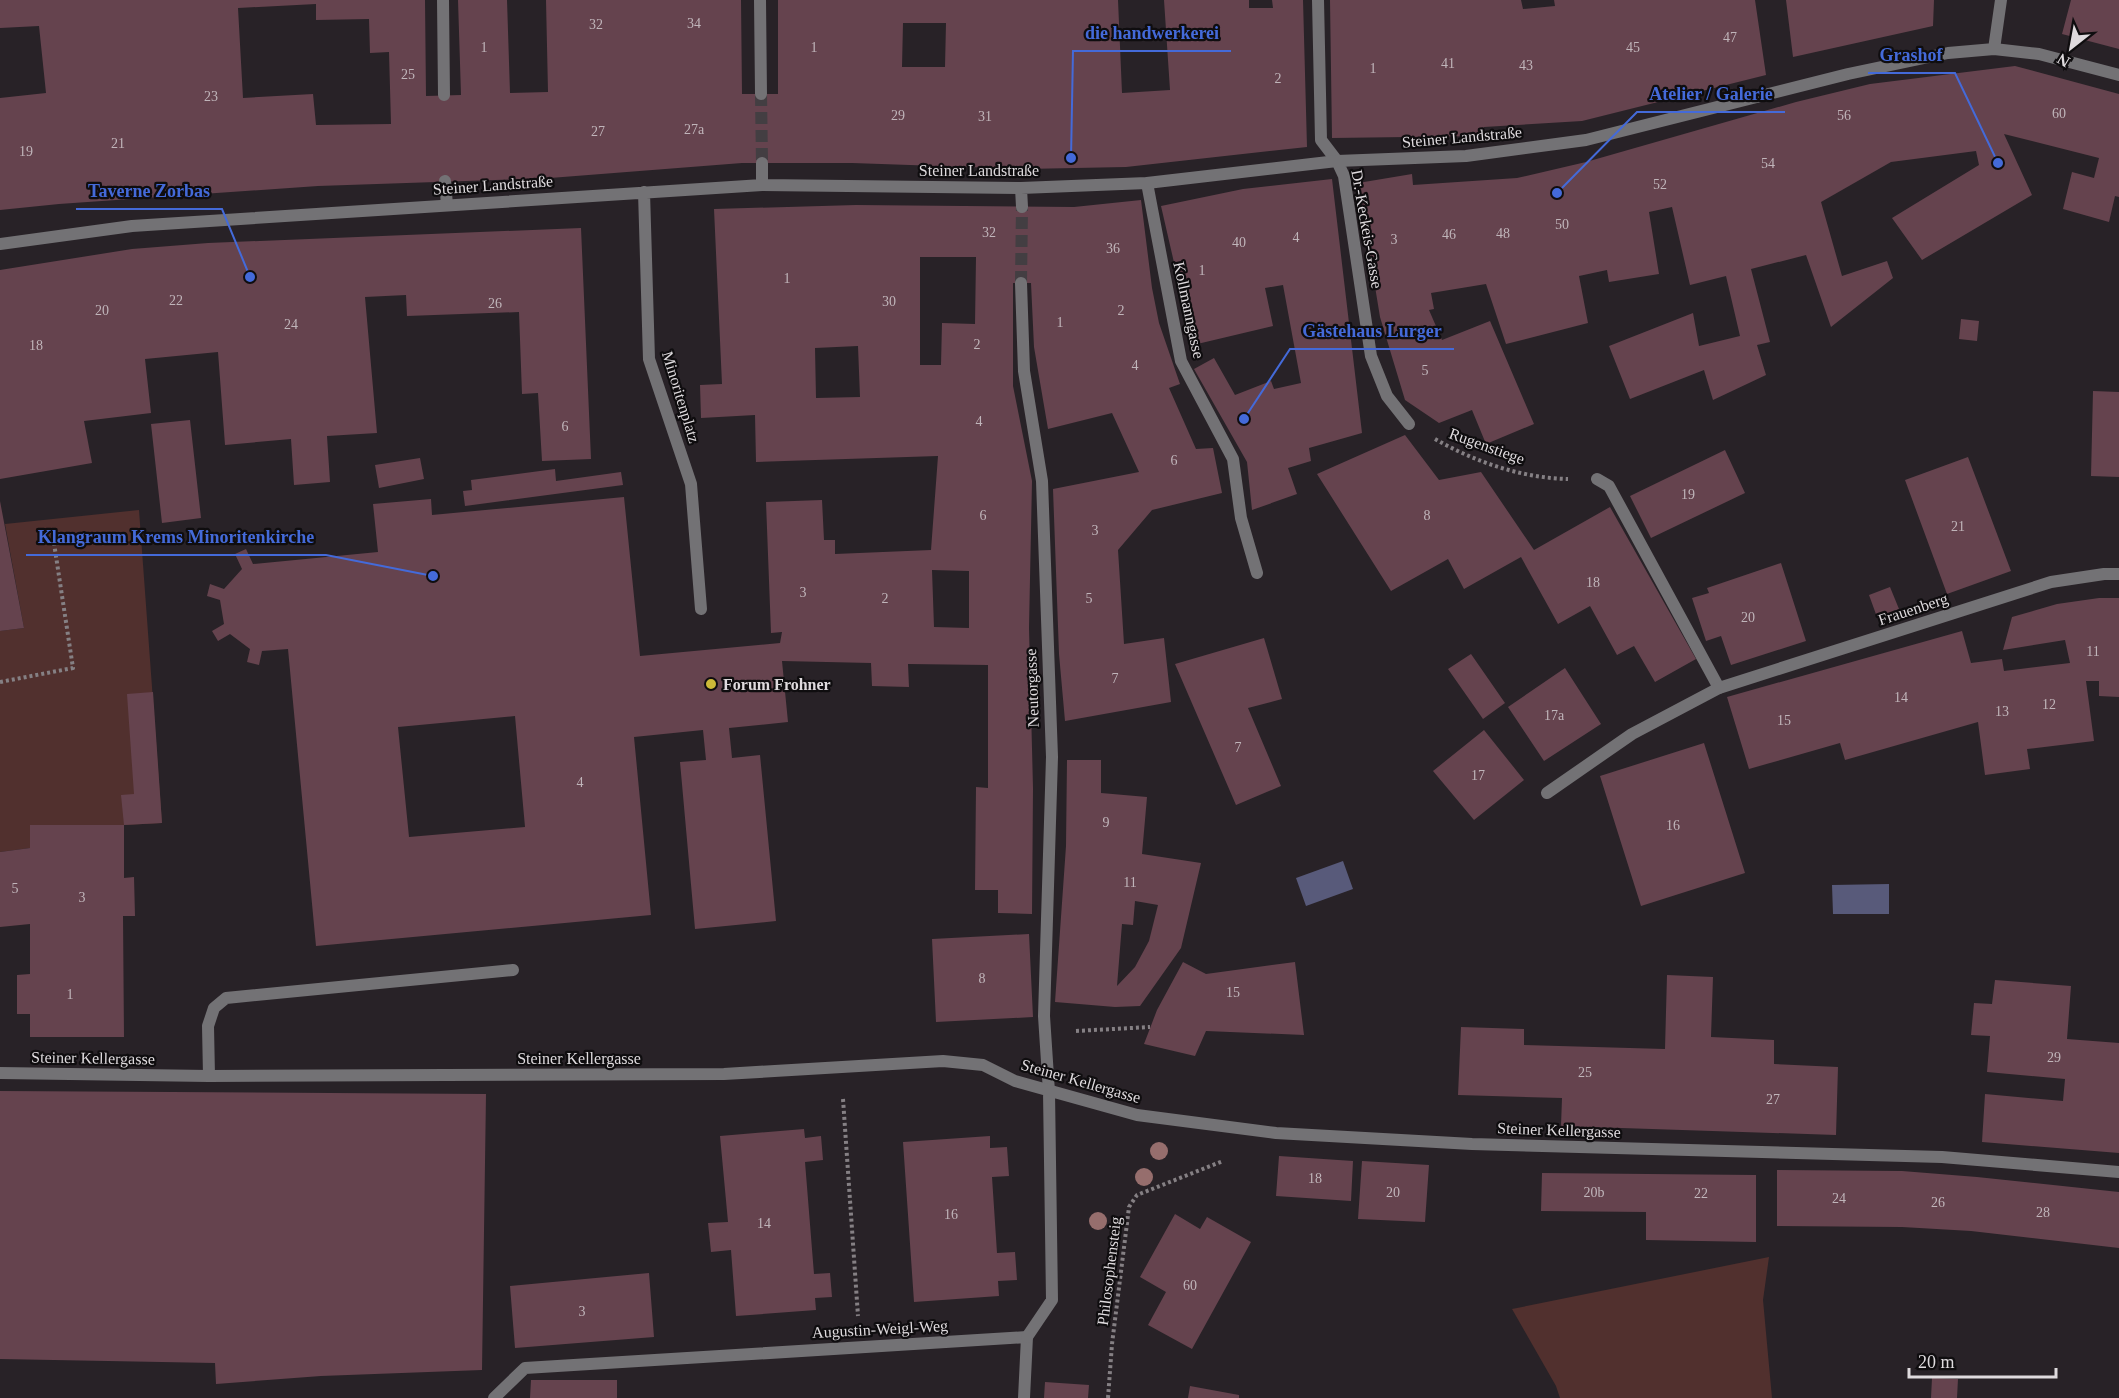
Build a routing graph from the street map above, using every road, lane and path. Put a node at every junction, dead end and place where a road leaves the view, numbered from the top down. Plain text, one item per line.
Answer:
1 (443, 0) edge
2 (760, 0) edge
3 (1318, 0) edge
4 (2001, 0) edge
5 (1994, 50) junction
6 (2119, 75) edge
7 (761, 94) tunnel mouth
8 (444, 95) dead end
9 (1337, 161) junction
10 (762, 163) tunnel mouth
11 (445, 181) dead end
12 (1147, 183) junction
13 (762, 185) junction
14 (1021, 188) junction
15 (644, 192) junction
16 (447, 205) junction
17 (1022, 207) tunnel mouth
18 (0, 244) edge
19 (1021, 283) tunnel mouth
20 (1409, 424) joint
21 (1597, 479) joint
22 (52, 530) dead end
23 (1257, 573) dead end
24 (2119, 574) edge
25 (701, 609) dead end
26 (0, 682) edge
27 (1719, 688) junction
28 (1547, 793) dead end
29 (513, 970) dead end
30 (1150, 1028) dead end
31 (1082, 1030) dead end
32 (0, 1073) edge
33 (209, 1076) junction
34 (1049, 1092) junction
35 (843, 1097) dead end
36 (1228, 1159) dead end
37 (2119, 1172) edge
38 (1027, 1337) junction
39 (860, 1347) junction
40 (495, 1398) edge
41 (1024, 1398) edge
42 (1108, 1398) edge

1 - 8 street
2 - 7 street
3 - 9 street, Dr.-Keckeis-Gasse
4 - 5 street
5 - 6 street, Steiner Landstraße
5 - 9 street, Steiner Landstraße
9 - 12 street, Steiner Landstraße
9 - 20 street, Dr.-Keckeis-Gasse
10 - 13 street
11 - 16 street
12 - 14 street, Steiner Landstraße
12 - 23 street, Kollmanngasse
13 - 14 street, Steiner Landstraße
13 - 15 street, Steiner Landstraße
14 - 17 street
15 - 16 street, Steiner Landstraße
15 - 25 street, Minoritenplatz
16 - 18 street, Steiner Landstraße
19 - 34 street, Neutorgasse
20 - 21 path, Rugenstiege
21 - 27 street
22 - 26 path
24 - 27 street, Frauenberg
27 - 28 street, Frauenberg
29 - 33 street
30 - 31 path
32 - 33 street, Steiner Kellergasse
33 - 34 street, Steiner Kellergasse
34 - 37 street, Steiner Kellergasse
34 - 38 street
35 - 39 path
36 - 42 path, Philosophensteig
38 - 39 street, Augustin-Weigl-Weg
38 - 41 street
39 - 40 street, Augustin-Weigl-Weg

